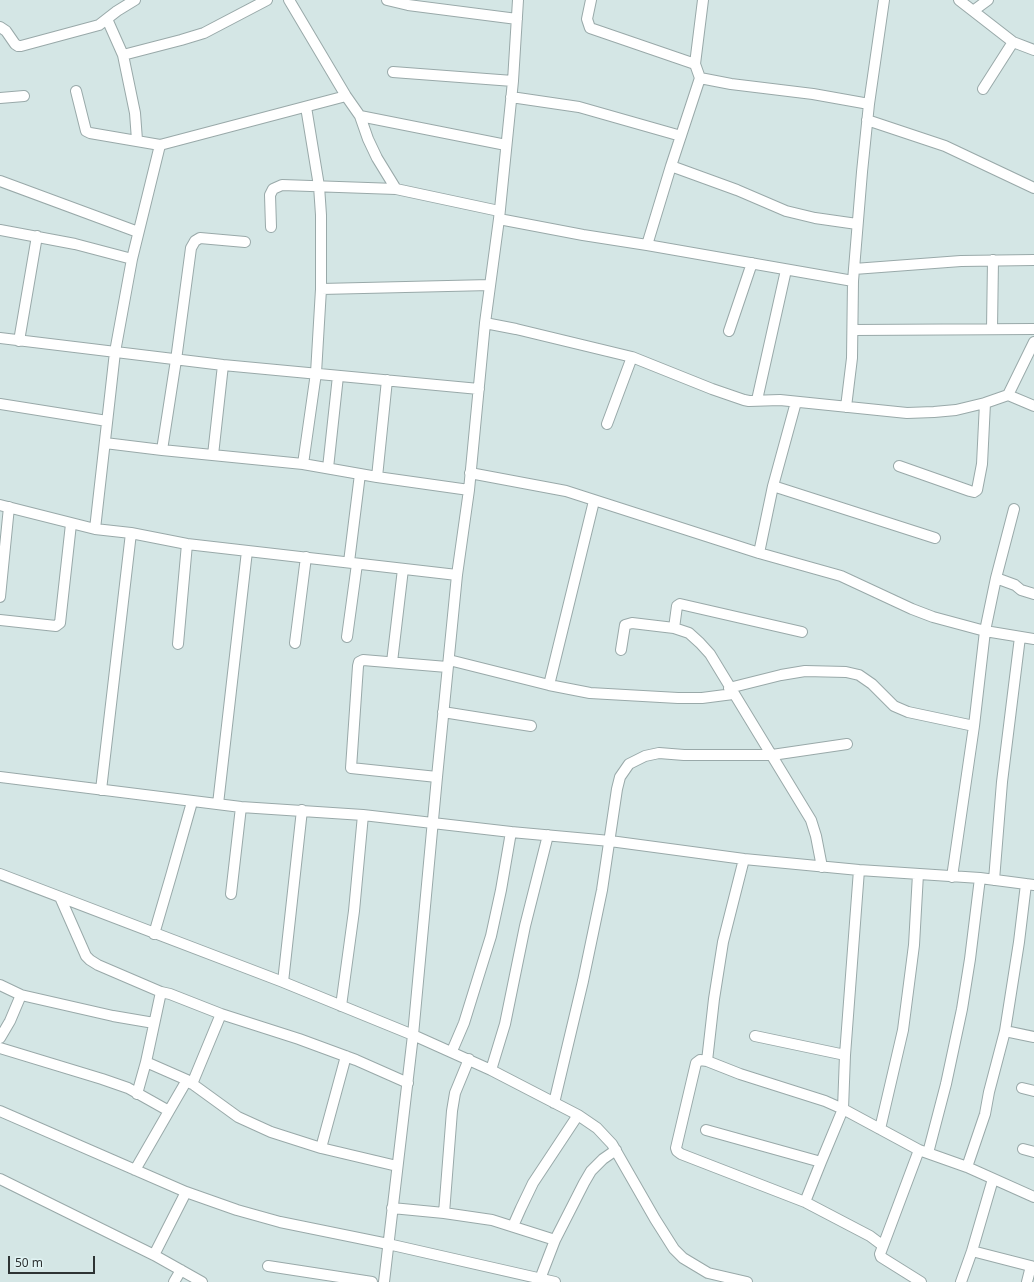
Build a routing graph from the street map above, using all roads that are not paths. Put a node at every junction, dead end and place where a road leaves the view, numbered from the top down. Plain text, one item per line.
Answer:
1 (135, 0) edge
2 (267, 0) edge
3 (289, 0) edge
4 (387, 0) edge
5 (518, 0) edge
6 (591, 0) edge
7 (703, 0) edge
8 (884, 0) edge
9 (959, 0) edge
10 (988, 0) edge
11 (973, 11) junction
12 (107, 19) junction
13 (517, 19) junction
14 (0, 27) edge
15 (1013, 42) junction
16 (1034, 50) edge
17 (123, 56) junction
18 (695, 64) junction
19 (393, 72) dead end
20 (700, 78) junction
21 (513, 81) junction
22 (983, 89) dead end
23 (76, 92) dead end
24 (24, 96) dead end
25 (346, 96) junction
26 (511, 97) junction
27 (0, 98) edge
28 (869, 104) junction
29 (306, 107) junction
30 (360, 116) junction
31 (867, 120) junction
32 (681, 136) junction
33 (137, 140) junction
34 (160, 144) junction
35 (506, 145) junction
36 (671, 166) junction
37 (0, 181) edge
38 (319, 186) junction
39 (1034, 188) edge
40 (396, 189) junction
41 (499, 215) junction
42 (857, 224) junction
43 (271, 227) dead end
44 (0, 230) edge
45 (138, 232) junction
46 (37, 236) junction
47 (245, 242) dead end
48 (647, 245) junction
49 (132, 259) junction
50 (993, 260) junction
51 (1034, 260) edge
52 (752, 263) junction
53 (854, 269) junction
54 (786, 270) junction
55 (853, 281) junction
56 (490, 285) junction
57 (321, 288) junction
58 (485, 323) junction
59 (992, 329) junction
60 (1034, 329) edge
61 (853, 330) junction
62 (729, 331) dead end
63 (0, 338) edge
64 (19, 341) junction
65 (1034, 342) edge
66 (115, 352) junction
67 (632, 357) junction
68 (176, 360) junction
69 (223, 365) junction
70 (316, 373) junction
71 (338, 376) junction
72 (387, 380) junction
73 (479, 389) junction
74 (1008, 395) junction
75 (757, 400) junction
76 (796, 402) junction
77 (985, 403) junction
78 (0, 404) edge
79 (1034, 406) edge
80 (846, 407) junction
81 (107, 421) junction
82 (607, 424) dead end
83 (105, 443) junction
84 (162, 450) junction
85 (213, 455) junction
86 (303, 464) junction
87 (900, 466) dead end
88 (328, 468) junction
89 (470, 473) junction
90 (360, 474) junction
91 (377, 478) junction
92 (773, 486) junction
93 (469, 490) junction
94 (594, 500) junction
95 (5, 506) edge
96 (1014, 509) dead end
97 (71, 524) junction
98 (95, 529) junction
99 (131, 534) junction
100 (935, 538) dead end
101 (187, 544) junction
102 (247, 551) junction
103 (759, 553) junction
104 (306, 557) junction
105 (353, 563) junction
106 (403, 569) junction
107 (457, 574) junction
108 (996, 578) junction
109 (1034, 594) edge
110 (0, 597) edge
111 (0, 620) edge
112 (674, 628) junction
113 (985, 631) junction
114 (802, 632) dead end
115 (347, 637) dead end
116 (1020, 637) junction
117 (1034, 639) edge
118 (295, 643) dead end
119 (178, 644) dead end
120 (621, 650) dead end
121 (392, 662) junction
122 (448, 664) junction
123 (549, 685) junction
124 (731, 691) junction
125 (443, 712) junction
126 (531, 726) dead end
127 (974, 726) junction
128 (847, 744) dead end
129 (772, 755) junction
130 (0, 777) edge
131 (436, 777) junction
132 (101, 790) junction
133 (192, 802) junction
134 (218, 804) junction
135 (240, 807) junction
136 (302, 810) junction
137 (362, 815) junction
138 (433, 822) junction
139 (511, 832) junction
140 (548, 835) junction
141 (610, 841) junction
142 (744, 859) junction
143 (822, 867) junction
144 (859, 870) junction
145 (0, 874) edge
146 (918, 874) junction
147 (952, 877) junction
148 (980, 878) junction
149 (994, 880) junction
150 (1030, 885) edge
151 (231, 894) dead end
152 (60, 898) junction
153 (154, 934) junction
154 (283, 982) junction
155 (0, 986) edge
156 (161, 992) junction
157 (21, 995) junction
158 (341, 1006) junction
159 (221, 1014) junction
160 (154, 1023) junction
161 (1005, 1031) junction
162 (413, 1035) junction
163 (755, 1036) dead end
164 (1034, 1037) edge
165 (0, 1038) edge
166 (0, 1048) edge
167 (452, 1051) junction
168 (844, 1055) junction
169 (346, 1056) junction
170 (469, 1060) junction
171 (707, 1061) junction
172 (146, 1062) junction
173 (491, 1070) junction
174 (189, 1082) junction
175 (408, 1083) junction
176 (1022, 1088) dead end
177 (1034, 1091) edge
178 (137, 1094) junction
179 (554, 1102) junction
180 (843, 1109) junction
181 (169, 1110) junction
182 (0, 1111) edge
183 (578, 1115) junction
184 (880, 1129) junction
185 (706, 1130) dead end
186 (321, 1148) junction
187 (1023, 1149) dead end
188 (616, 1150) junction
189 (924, 1151) junction
190 (1034, 1152) edge
191 (820, 1162) junction
192 (397, 1166) junction
193 (966, 1167) junction
194 (135, 1170) junction
195 (993, 1178) junction
196 (0, 1179) edge
197 (186, 1192) junction
198 (1034, 1197) edge
199 (805, 1202) junction
200 (392, 1208) junction
201 (444, 1213) junction
202 (513, 1226) junction
203 (555, 1240) junction
204 (388, 1244) junction
205 (882, 1245) junction
206 (972, 1251) junction
207 (154, 1255) junction
208 (268, 1266) dead end
209 (1032, 1267) edge
210 (181, 1270) junction
211 (708, 1277) edge
212 (540, 1279) junction
213 (174, 1282) edge
214 (202, 1282) edge
215 (372, 1282) edge
216 (384, 1282) edge
217 (555, 1282) edge
218 (747, 1282) edge
219 (921, 1282) edge
220 (961, 1282) edge
221 (1027, 1282) edge

1 - 12 street
2 - 17 street
3 - 25 street
4 - 13 street
5 - 13 street
6 - 18 street
7 - 18 street
8 - 28 street
9 - 11 street
10 - 11 street
11 - 15 street
12 - 14 street
12 - 17 street
13 - 21 street
15 - 16 street
15 - 22 street
17 - 33 street
18 - 20 street
19 - 21 street
20 - 28 street
20 - 32 street
21 - 26 street
23 - 33 street
24 - 27 street
25 - 29 street
25 - 30 street
26 - 32 street
26 - 35 street
28 - 31 street
29 - 34 street
29 - 38 street
30 - 35 street
30 - 40 street
31 - 39 street
31 - 42 street
32 - 36 street
33 - 34 street
34 - 45 street
35 - 41 street
36 - 42 street
36 - 48 street
37 - 45 street
38 - 40 street
38 - 43 street
38 - 57 street
40 - 41 street
41 - 48 street
41 - 56 street
42 - 53 street
44 - 46 street
45 - 49 street
46 - 49 street
46 - 64 street
47 - 68 street
48 - 52 street
49 - 66 street
50 - 51 street
50 - 53 street
50 - 59 street
52 - 54 street
52 - 62 street
53 - 55 street
54 - 55 street
54 - 75 street
55 - 61 street
56 - 57 street
56 - 58 street
57 - 70 street
58 - 67 street
58 - 73 street
59 - 60 street
59 - 61 street
61 - 80 street
63 - 64 street
64 - 66 street
65 - 74 street
66 - 68 street
66 - 81 street
67 - 75 street
67 - 82 street
68 - 69 street
68 - 84 street
69 - 70 street
69 - 85 street
70 - 71 street
70 - 86 street
71 - 72 street
71 - 88 street
72 - 73 street
72 - 91 street
73 - 89 street
74 - 77 street
74 - 79 street
75 - 76 street
76 - 80 street
76 - 92 street
77 - 80 street
77 - 87 street
78 - 81 street
81 - 83 street
83 - 84 street
83 - 98 street
84 - 85 street
85 - 86 street
86 - 88 street
88 - 90 street
89 - 93 street
89 - 94 street
90 - 91 street
90 - 105 street
91 - 93 street
92 - 100 street
92 - 103 street
93 - 107 street
94 - 103 street
94 - 123 street
95 - 97 street
95 - 110 street
96 - 108 street
97 - 98 street
97 - 111 street
98 - 99 street
99 - 101 street
99 - 132 street
101 - 102 street
101 - 119 street
102 - 104 street
102 - 134 street
103 - 113 street
104 - 105 street
104 - 118 street
105 - 106 street
105 - 115 street
106 - 107 street
106 - 121 street
107 - 122 street
108 - 109 street
108 - 113 street
112 - 114 street
112 - 120 street
112 - 124 street
113 - 116 street
113 - 127 street
116 - 117 street
116 - 149 street
121 - 122 street
121 - 131 street
122 - 123 street
122 - 125 street
123 - 124 street
124 - 127 street
124 - 129 street
125 - 126 street
125 - 131 street
127 - 147 street
128 - 129 street
129 - 141 street
129 - 143 street
130 - 132 street
131 - 138 street
132 - 133 street
133 - 134 street
133 - 153 street
134 - 135 street
135 - 136 street
135 - 151 street
136 - 137 street
136 - 154 street
137 - 138 street
137 - 158 street
138 - 139 street
138 - 162 street
139 - 140 street
139 - 167 street
140 - 141 street
140 - 173 street
141 - 142 street
141 - 179 street
142 - 143 street
142 - 171 street
143 - 144 street
144 - 146 street
144 - 168 street
145 - 152 street
146 - 147 street
146 - 184 street
147 - 148 street
148 - 149 street
148 - 189 street
149 - 150 street
150 - 161 street
152 - 153 street
152 - 156 street
153 - 154 street
154 - 158 street
155 - 157 street
156 - 159 street
156 - 160 street
157 - 160 street
157 - 165 street
158 - 162 street
159 - 169 street
159 - 174 street
160 - 172 street
161 - 164 street
161 - 193 street
162 - 167 street
162 - 175 street
163 - 168 street
166 - 178 street
167 - 170 street
168 - 180 street
169 - 175 street
169 - 186 street
170 - 173 street
170 - 201 street
171 - 180 street
171 - 199 street
172 - 174 street
172 - 178 street
173 - 179 street
174 - 181 street
174 - 186 street
175 - 192 street
176 - 177 street
178 - 181 street
179 - 183 street
180 - 184 street
180 - 191 street
181 - 194 street
182 - 194 street
183 - 188 street
183 - 202 street
184 - 189 street
185 - 191 street
186 - 192 street
187 - 190 street
188 - 203 street
188 - 211 street
189 - 193 street
189 - 205 street
191 - 199 street
192 - 200 street
193 - 195 street
194 - 197 street
195 - 198 street
195 - 206 street
196 - 207 street
197 - 204 street
197 - 207 street
199 - 205 street
200 - 201 street
200 - 204 street
201 - 202 street
202 - 203 street
203 - 212 street
204 - 212 street
204 - 216 street
205 - 219 street
206 - 209 street
206 - 220 street
207 - 210 street
208 - 215 street
209 - 221 street
210 - 213 street
210 - 214 street
211 - 218 street
212 - 217 street

